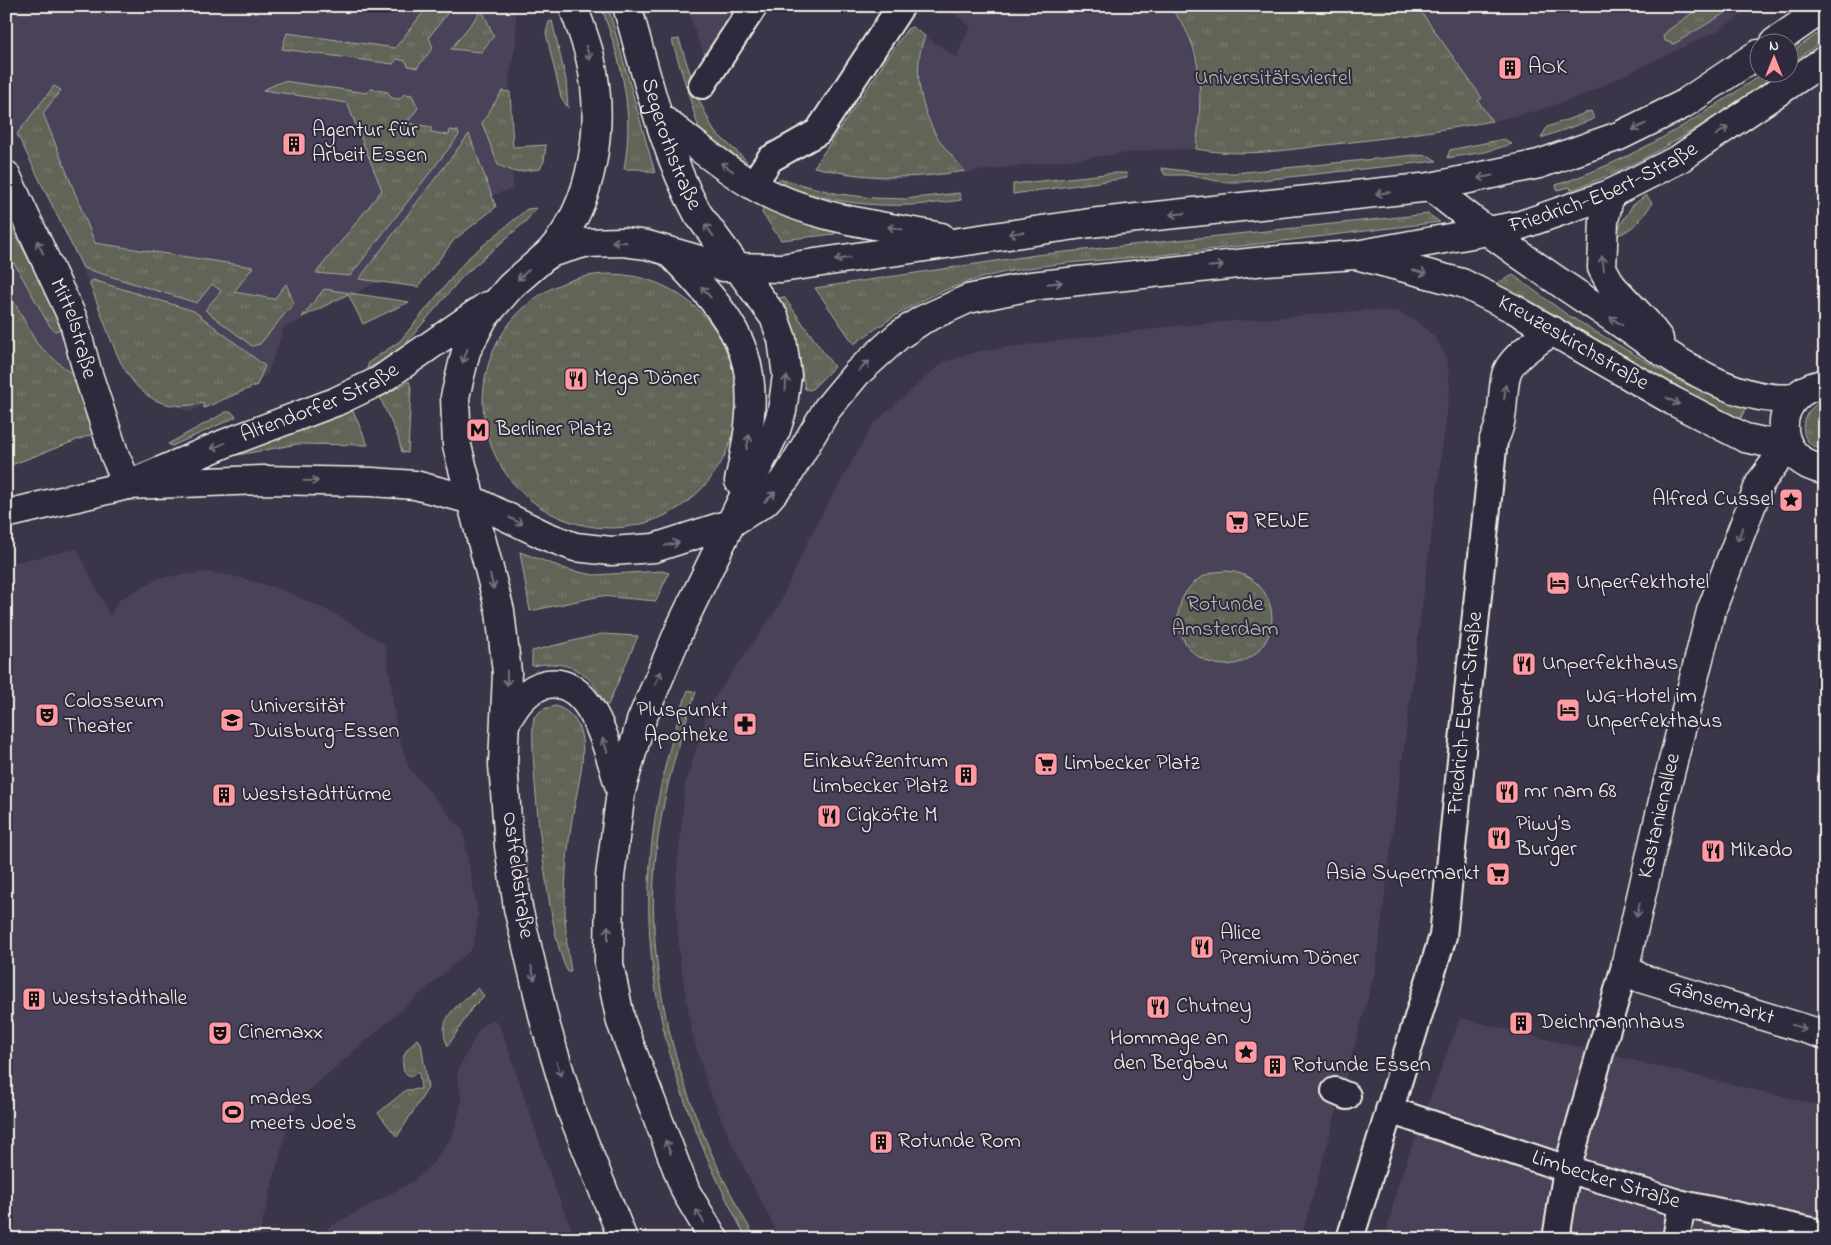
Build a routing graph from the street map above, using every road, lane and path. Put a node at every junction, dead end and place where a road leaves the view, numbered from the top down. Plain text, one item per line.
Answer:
1 (573, 6) edge
2 (627, 6) edge
3 (754, 6) edge
4 (900, 6) edge
5 (1825, 7) edge
6 (1789, 32) edge
7 (1825, 60) edge
8 (1748, 61) edge
9 (702, 85) dead end
10 (659, 117) junction
11 (760, 174) dead end
12 (6, 176) edge
13 (1431, 187) junction
14 (1610, 194) junction
15 (1486, 232) junction
16 (960, 241) junction
17 (667, 251) junction
18 (549, 253) junction
19 (1356, 255) junction
20 (738, 269) junction
21 (498, 299) junction
22 (1553, 331) junction
23 (1672, 357) junction
24 (1825, 384) edge
25 (1795, 398) junction
26 (1494, 439) joint
27 (1786, 443) junction
28 (1825, 470) edge
29 (128, 485) junction
30 (472, 500) junction
31 (6, 514) edge
32 (729, 524) junction
33 (506, 722) junction
34 (621, 791) junction
35 (1626, 962) junction
36 (1825, 1035) edge
37 (1389, 1110) junction
38 (1567, 1169) junction
39 (1682, 1204) junction
40 (1825, 1234) edge
41 (623, 1239) edge
42 (714, 1239) edge
43 (1350, 1239) edge
44 (1556, 1239) edge
45 (1676, 1239) edge

1 -> 18 main road
2 - 10 main road, Segerothstraße
3 - 9 street
4 - 11 street
5 - 6 main road
14 -> 7 main road, Friedrich-Ebert-Straße
8 -> 13 main road, Friedrich-Ebert-Straße
16 -> 10 main road
20 -> 10 main road, Segerothstraße
29 -> 12 main road, Mittelstraße
13 - 15 main road, Kreuzeskirchstraße
13 -> 16 main road, Friedrich-Ebert-Straße
14 - 15 main road, Friedrich-Ebert-Straße
23 -> 14 main road, Kreuzeskirchstraße
15 - 19 main road, Friedrich-Ebert-Straße
23 -> 15 main road, Kreuzeskirchstraße
16 -> 20 main road, Friedrich-Ebert-Straße
17 -> 18 main road
17 - 20 main road, Friedrich-Ebert-Straße
32 -> 17 main road
18 -> 21 main road
19 -> 22 main road, Kreuzeskirchstraße
32 -> 19 main road, Altendorfer Straße
32 -> 20 main road, Segerothstraße
21 -> 29 main road, Altendorfer Straße
21 -> 30 main road, Ostfeldstraße
26 -> 22 main road, Friedrich-Ebert-Straße
22 -> 27 main road, Kreuzeskirchstraße
23 - 25 main road, Kreuzeskirchstraße
24 - 25 main road
25 - 27 main road
26 - 37 street, Friedrich-Ebert-Straße
27 - 28 main road
27 -> 35 main road, Kastanienallee
29 -> 30 main road, Altendorfer Straße
29 - 31 main road, Altendorfer Straße
30 -> 32 main road, Altendorfer Straße
30 -> 33 main road, Ostfeldstraße
34 -> 32 main road
34 -> 33 main road
33 -> 41 main road, Ostfeldstraße
42 -> 34 main road
35 -> 36 main road, Gänsemarkt
35 - 38 street, Kastanienallee
37 - 38 street, Limbecker Straße
37 - 43 street, Friedrich-Ebert-Straße
38 - 39 street, Limbecker Straße
38 - 44 street, Kastanienallee
39 - 40 street, Limbecker Straße
39 - 45 street

